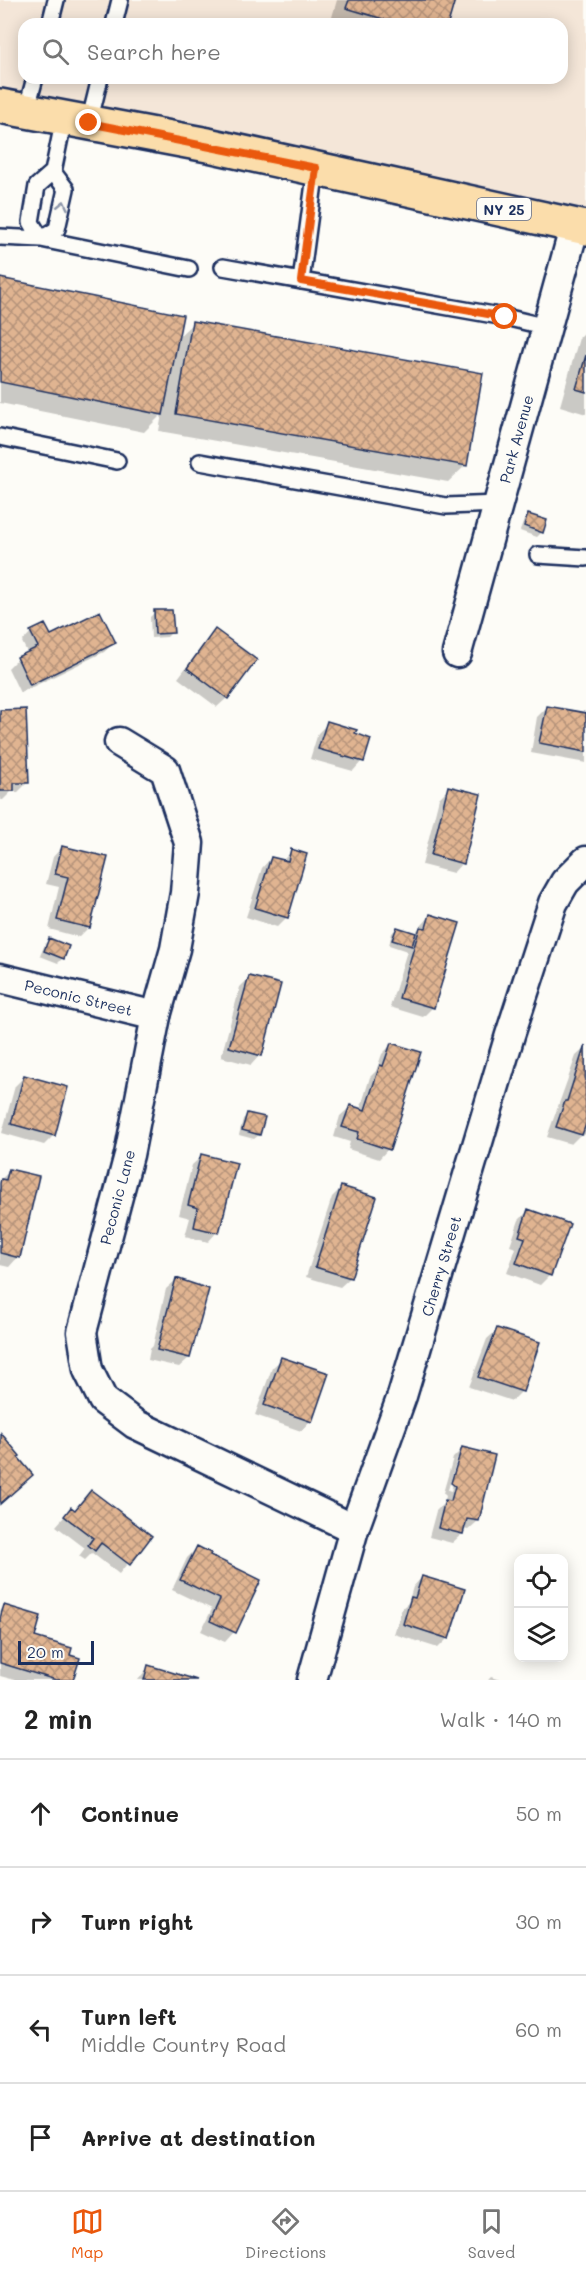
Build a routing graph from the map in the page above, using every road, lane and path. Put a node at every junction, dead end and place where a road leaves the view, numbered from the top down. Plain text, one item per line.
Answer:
1 (56, 0) edge
2 (120, 0) edge
3 (52, 18) edge
4 (116, 18) edge
5 (31, 84) edge
6 (97, 84) edge
7 (13, 109) edge
8 (77, 120) junction
9 (316, 168) junction
10 (53, 172) junction
11 (580, 226) edge
12 (0, 237) edge
13 (41, 239) junction
14 (223, 267) dead end
15 (189, 269) dead end
16 (301, 281) junction
17 (547, 327) junction
18 (0, 437) edge
19 (117, 461) dead end
20 (200, 462) dead end
21 (498, 504) junction
22 (538, 555) dead end
23 (586, 558) edge
24 (457, 653) dead end
25 (119, 742) dead end
26 (586, 861) edge
27 (0, 978) edge
28 (156, 1016) junction
29 (354, 1529) junction
30 (312, 1680) edge

1 - 3 lane
2 - 4 lane
5 - 7 lane
6 - 8 lane
7 - 8 main road, NY 25
8 - 9 main road, NY 25
8 - 10 lane
9 - 11 main road, NY 25
9 - 16 lane
10 - 13 lane
13 -> 10 lane
11 - 17 street, Park Avenue
12 - 13 lane
13 - 15 lane
14 - 16 lane
16 - 17 lane
17 - 21 street, Park Avenue
18 - 19 lane
20 - 21 lane
21 - 24 street, Park Avenue
22 - 23 lane
25 - 28 street, Peconic Lane
26 - 29 street, Cherry Street
27 - 28 street, Peconic Street
28 - 29 street, Peconic Lane
29 - 30 street, Cherry Street

